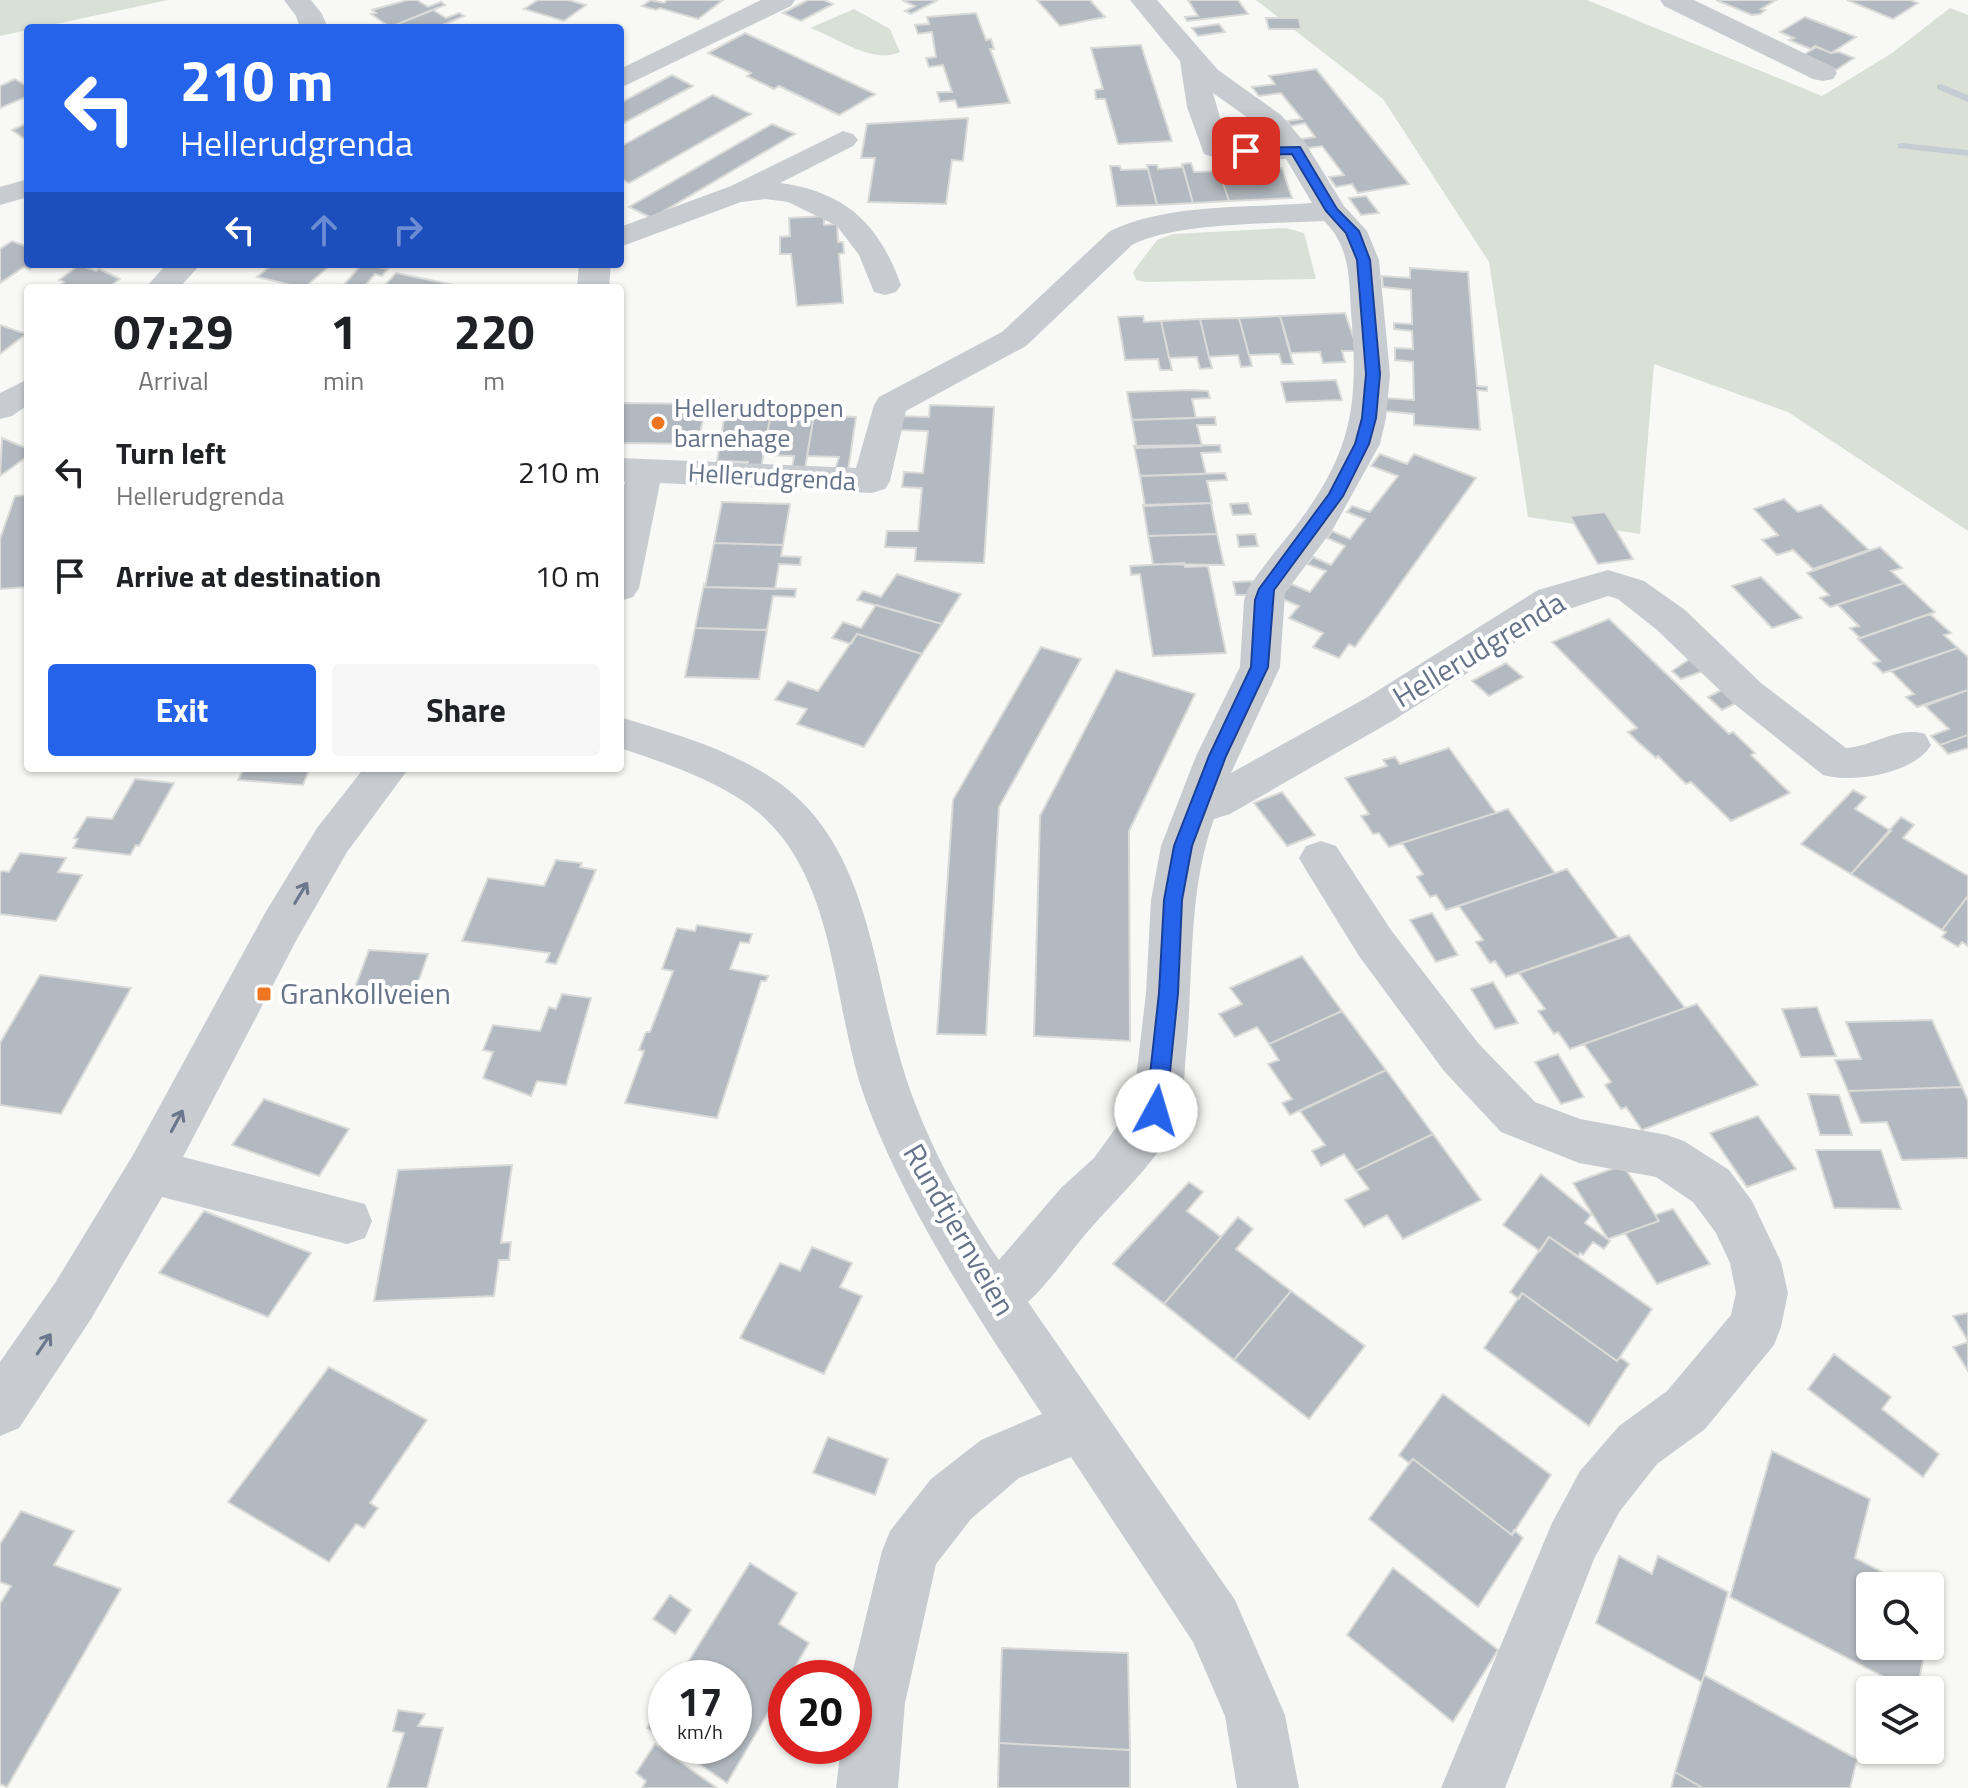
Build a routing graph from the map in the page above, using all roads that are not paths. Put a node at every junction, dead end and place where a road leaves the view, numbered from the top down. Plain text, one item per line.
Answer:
1 (297, 0) edge
2 (782, 0) edge
3 (1143, 0) edge
4 (1673, 0) edge
5 (313, 24) edge
6 (1194, 60) junction
7 (1823, 73) dead end
8 (624, 78) edge
9 (843, 140) dead end
10 (1296, 150) junction
11 (24, 189) edge
12 (735, 194) junction
13 (0, 196) edge
14 (1332, 211) junction
15 (624, 236) edge
16 (181, 268) edge
17 (165, 284) edge
18 (885, 285) dead end
19 (24, 393) edge
20 (0, 408) edge
21 (632, 471) edge
22 (624, 549) edge
23 (624, 733) edge
24 (1910, 745) dead end
25 (385, 772) edge
26 (1195, 809) junction
27 (1321, 858) dead end
28 (150, 1171) junction
29 (347, 1221) dead end
30 (995, 1298) junction
31 (0, 1409) edge
32 (1083, 1425) junction
33 (867, 1788) edge
34 (1268, 1788) edge
35 (1472, 1788) edge

1 - 5 street
2 - 8 street
3 - 6 street
4 - 7 street
6 - 10 street
6 - 10 street
9 - 12 street
10 - 14 street
11 - 13 street
12 - 15 street
12 - 18 street
14 - 21 street, Hellerudgrenda
14 - 26 street
16 - 17 street
19 - 20 street
21 - 22 street
23 - 30 street, Rundtjernveien
24 - 26 street, Hellerudgrenda
28 -> 25 street
26 - 30 street
27 - 35 street
28 - 29 street
31 -> 28 street
30 - 32 street, Rundtjernveien
32 - 33 street
32 - 34 street, Rundtjernveien

